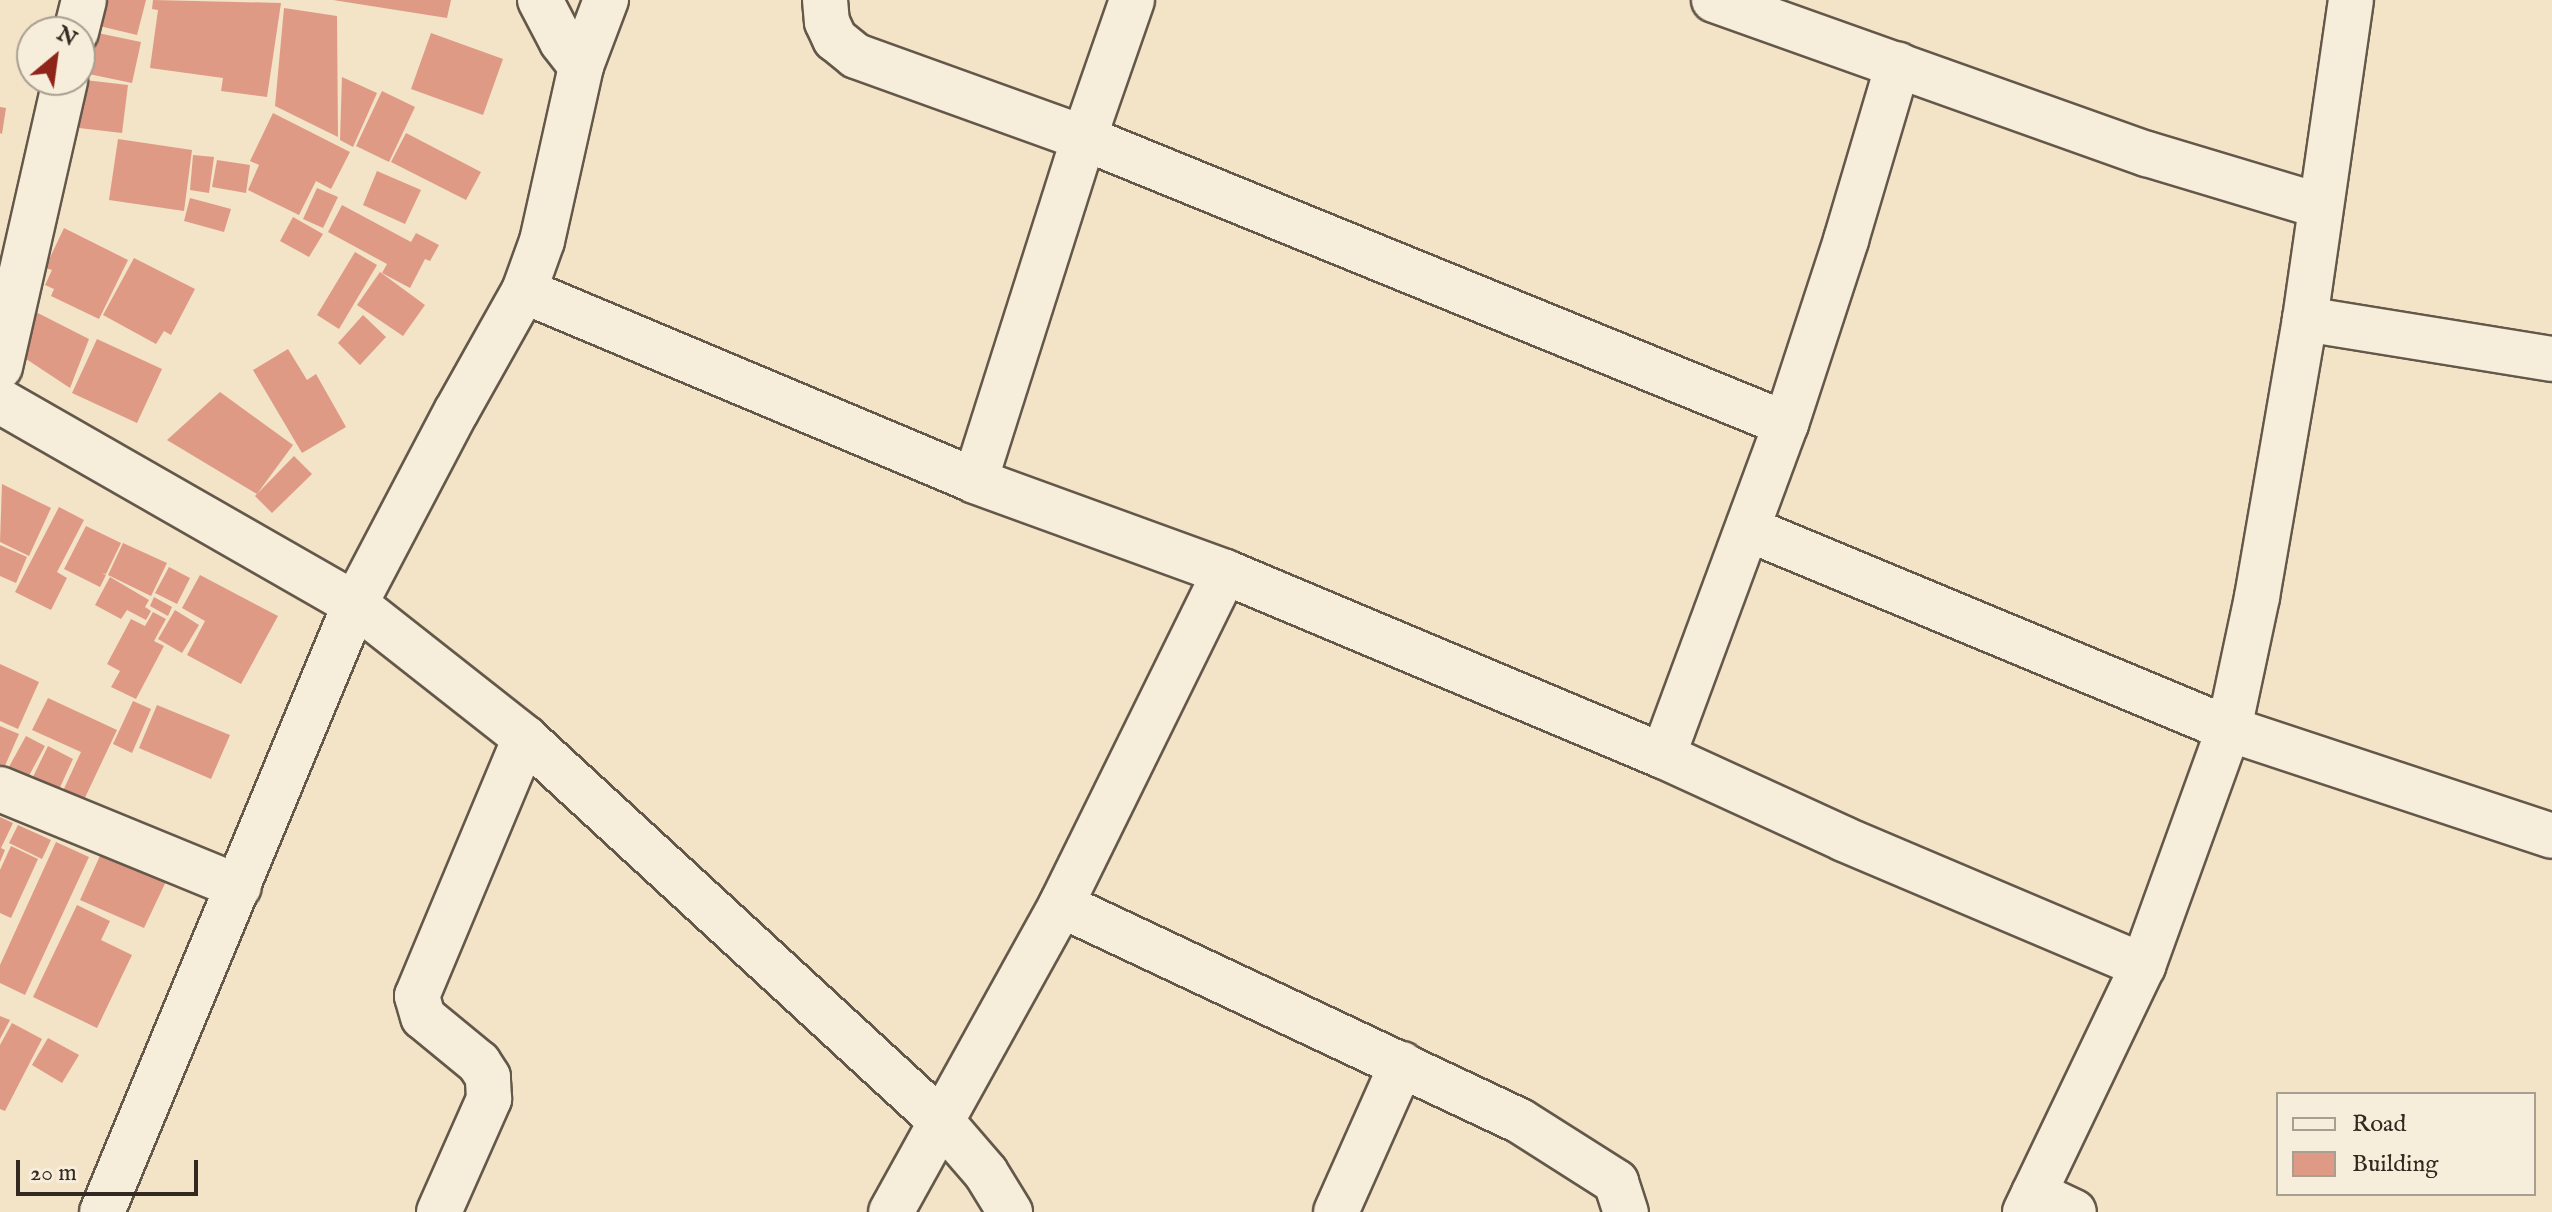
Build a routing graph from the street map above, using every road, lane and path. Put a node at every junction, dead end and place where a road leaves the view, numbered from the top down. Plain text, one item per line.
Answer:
1 (540, 0) edge
2 (606, 0) edge
3 (825, 0) edge
4 (1132, 0) edge
5 (1714, 0) edge
6 (2351, 0) edge
7 (1898, 65) junction
8 (581, 66) junction
9 (61, 96) edge
10 (1084, 138) junction
11 (2320, 206) junction
12 (524, 291) junction
13 (2305, 319) junction
14 (2552, 359) edge
15 (0, 367) edge
16 (0, 401) edge
17 (1786, 424) junction
18 (975, 481) junction
19 (1748, 529) junction
20 (1225, 572) junction
21 (355, 604) junction
22 (2229, 729) junction
23 (525, 738) junction
24 (1663, 756) junction
25 (0, 789) edge
26 (2552, 836) edge
27 (239, 887) junction
28 (1061, 905) junction
29 (2143, 966) junction
30 (1402, 1064) junction
31 (942, 1122) junction
32 (1614, 1202) edge
33 (2029, 1202) edge
34 (102, 1212) edge
35 (439, 1212) edge
36 (891, 1212) edge
37 (1010, 1212) edge
38 (1336, 1212) edge
39 (2074, 1212) edge

1 - 8 street
2 - 8 street
3 - 10 street
4 - 10 street
5 - 7 street
6 - 11 street
7 - 11 street
7 - 17 street
8 - 12 street
9 - 15 street
10 - 17 street
10 - 18 street
11 - 13 street
12 - 18 street
12 - 21 street
13 - 14 street
13 - 22 street
16 - 21 street
17 - 19 street
18 - 20 street
19 - 22 street
19 - 24 street
20 - 24 street
20 - 28 street
21 - 23 street
21 - 27 street
22 - 26 street
22 - 29 street
23 - 31 street
23 - 35 street
24 - 29 street
25 - 27 street
27 - 34 street
28 - 30 street
28 - 31 street
29 - 33 street
30 - 32 street
30 - 38 street
31 - 36 street
31 - 37 street
33 - 39 street

